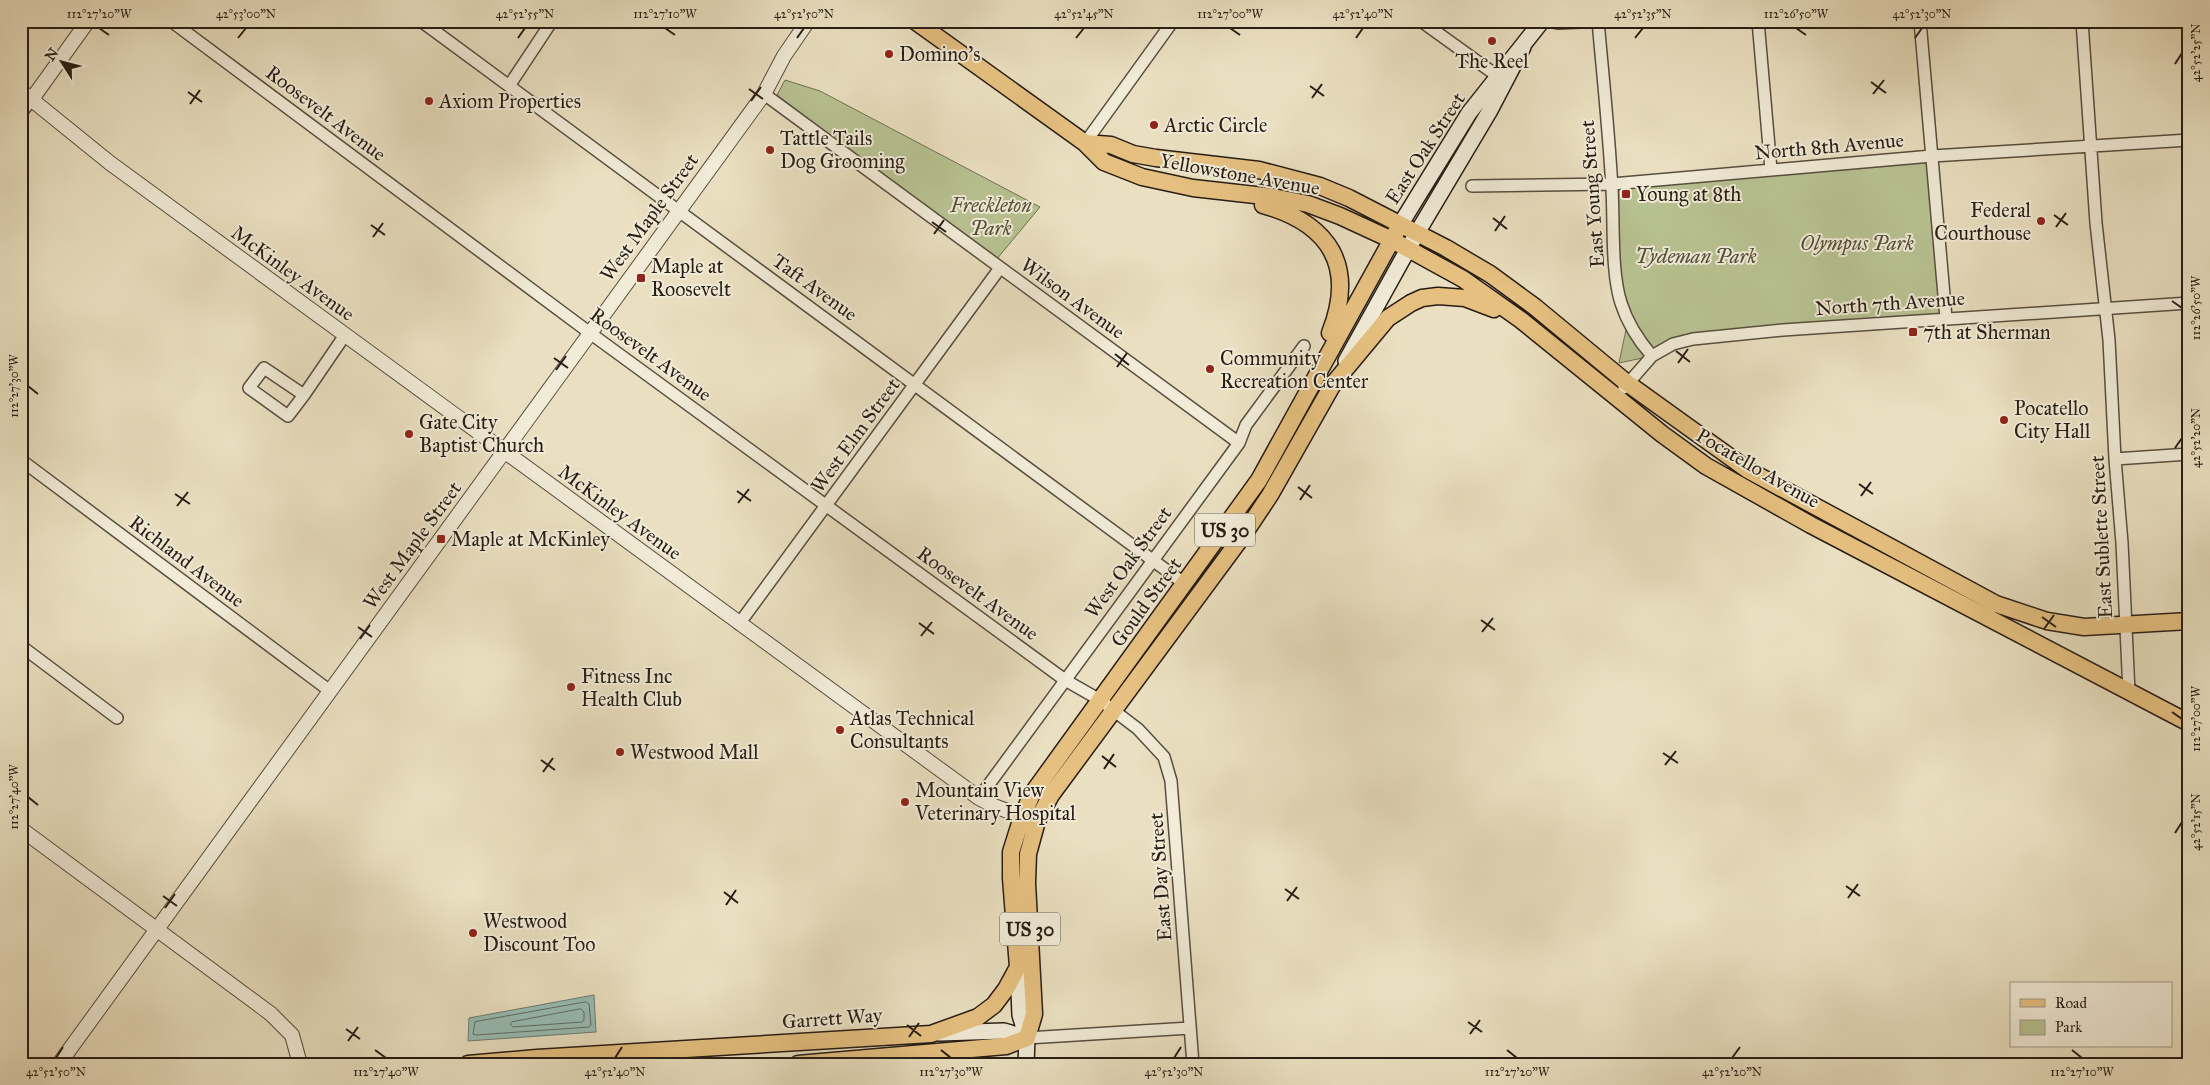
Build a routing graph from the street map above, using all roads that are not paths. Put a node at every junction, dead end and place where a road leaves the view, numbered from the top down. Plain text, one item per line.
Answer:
1 (88, 21) edge
2 (171, 21) edge
3 (421, 21) edge
4 (552, 21) edge
5 (808, 21) edge
6 (915, 21) edge
7 (1421, 21) edge
8 (1542, 21) edge
9 (1548, 21) edge
10 (1758, 21) edge
11 (1920, 21) edge
12 (2082, 21) edge
13 (1600, 22) edge
14 (1168, 23) edge
15 (1501, 79) junction
16 (509, 86) junction
17 (764, 94) junction
18 (26, 95) edge
19 (21, 113) edge
20 (2189, 140) edge
21 (1085, 144) junction
22 (2091, 147) junction
23 (1932, 156) junction
24 (1771, 170) junction
25 (1612, 184) junction
26 (1472, 186) dead end
27 (1226, 192) junction
28 (678, 211) junction
29 (1400, 225) junction
30 (1417, 233) junction
31 (1392, 240) junction
32 (1408, 249) junction
33 (1000, 268) junction
34 (2189, 303) edge
35 (2106, 309) junction
36 (1946, 318) junction
37 (1521, 320) junction
38 (590, 332) junction
39 (345, 335) junction
40 (1304, 346) dead end
41 (1652, 356) junction
42 (1627, 383) junction
43 (915, 384) junction
44 (1333, 384) junction
45 (304, 395) junction
46 (1616, 397) junction
47 (1302, 403) junction
48 (1239, 442) junction
49 (504, 452) junction
50 (2189, 454) edge
51 (2115, 459) junction
52 (21, 460) edge
53 (827, 506) junction
54 (1153, 560) junction
55 (1185, 584) junction
56 (2189, 621) edge
57 (739, 624) junction
58 (2125, 626) junction
59 (21, 646) edge
60 (1065, 680) junction
61 (330, 691) junction
62 (2129, 692) junction
63 (1100, 700) junction
64 (1114, 710) junction
65 (117, 718) dead end
66 (2189, 723) edge
67 (979, 798) junction
68 (1030, 819) junction
69 (22, 830) edge
70 (157, 930) junction
71 (1018, 967) junction
72 (1190, 1028) junction
73 (930, 1034) junction
74 (1027, 1038) junction
75 (902, 1054) junction
76 (870, 1061) edge
77 (59, 1064) edge
78 (300, 1064) edge
79 (468, 1064) edge
80 (798, 1064) edge
81 (932, 1064) edge
82 (1026, 1064) edge
83 (1193, 1064) edge

1 - 18 street
2 - 38 street, Roosevelt Avenue
3 - 16 street, Taft Avenue
4 - 16 street
5 - 17 street, West Maple Street
6 - 21 main road, Yellowstone Avenue
7 - 15 street
8 - 15 main road, East Oak Street
9 - 13 street
10 - 24 street
11 - 23 street
12 - 22 street, East Sublette Street
13 - 25 street, East Young Street
14 - 21 street
15 - 29 main road, East Oak Street
15 - 30 main road, East Oak Street
16 - 28 street, Taft Avenue
17 - 28 street, West Maple Street
17 - 33 street, Wilson Avenue
18 - 19 street
18 - 39 street, McKinley Avenue
20 - 22 street, North 8th Avenue
21 - 27 main road, Yellowstone Avenue
21 - 29 main road, Yellowstone Avenue
22 - 23 street, North 8th Avenue
22 - 35 street, East Sublette Street
23 - 24 street, North 8th Avenue
23 - 36 street
24 - 25 street, North 8th Avenue
25 - 26 street, North 8th Avenue
25 - 41 street, East Young Street
27 - 31 main road, Yellowstone Avenue
27 - 47 main road
28 - 38 street, West Maple Street
28 - 43 street, Taft Avenue
29 - 30 main road, Pocatello Avenue
29 - 31 main road, Gould Street / US 30
30 - 32 main road, Gould Street
30 - 42 main road, Pocatello Avenue
31 - 32 main road, Pocatello Avenue
31 - 47 main road, Gould Street / US 30
32 - 37 main road, Pocatello Avenue
32 - 44 main road, Gould Street
33 - 43 street, West Elm Street
33 - 48 street, Wilson Avenue
34 - 35 street, North 7th Avenue
35 - 36 street, North 7th Avenue
35 - 51 street, East Sublette Street
36 - 41 street, North 7th Avenue
37 - 44 main road, US 30
37 - 46 main road, Pocatello Avenue
38 - 49 street, West Maple Street
38 - 53 street, Roosevelt Avenue
39 - 45 street
39 - 49 street, McKinley Avenue
40 - 48 street, West Oak Street
41 - 42 street, North 7th Avenue
42 - 46 street, North 7th Avenue
42 - 58 main road, Pocatello Avenue
43 - 53 street, West Elm Street
43 - 54 street, Taft Avenue
44 - 64 main road, Gould Street / US 30
45 - 45 street
46 - 62 main road, Pocatello Avenue
47 - 55 main road, Gould Street / US 30
48 - 54 street, West Oak Street
49 - 57 street, McKinley Avenue
49 - 61 street, West Maple Street
50 - 51 street
51 - 58 street, East Sublette Street
52 - 61 street, Richland Avenue
53 - 57 street, West Elm Street
53 - 60 street, Roosevelt Avenue
54 - 55 street, Taft Avenue
54 - 60 street, West Oak Street
55 - 63 main road, Gould Street / US 30
56 - 58 main road, Pocatello Avenue
57 - 67 street, McKinley Avenue
58 - 62 street, East Sublette Street
59 - 65 street
60 - 63 street, Roosevelt Avenue
60 - 67 street, West Oak Street
61 - 70 street, West Maple Street
62 - 66 main road, Pocatello Avenue
63 - 64 street, Roosevelt Avenue
63 - 68 main road, Gould Street / US 30
64 - 68 main road, Gould Street / US 30
64 - 72 street, East Day Street
67 - 68 street, McKinley Avenue
68 - 71 main road, US 30
68 - 74 main road, US 30
69 - 70 street
70 - 77 street, West Maple Street
70 - 78 street
71 - 73 main road, US 30
71 - 74 main road
72 - 74 street
72 - 83 street, East Day Street
73 - 74 main road, Garrett Way
73 - 79 main road, Garrett Way / US 30
74 - 75 main road, Garrett Way
74 - 82 main road
75 - 76 main road, Garrett Way
75 - 81 main road
76 - 80 main road, Garrett Way

